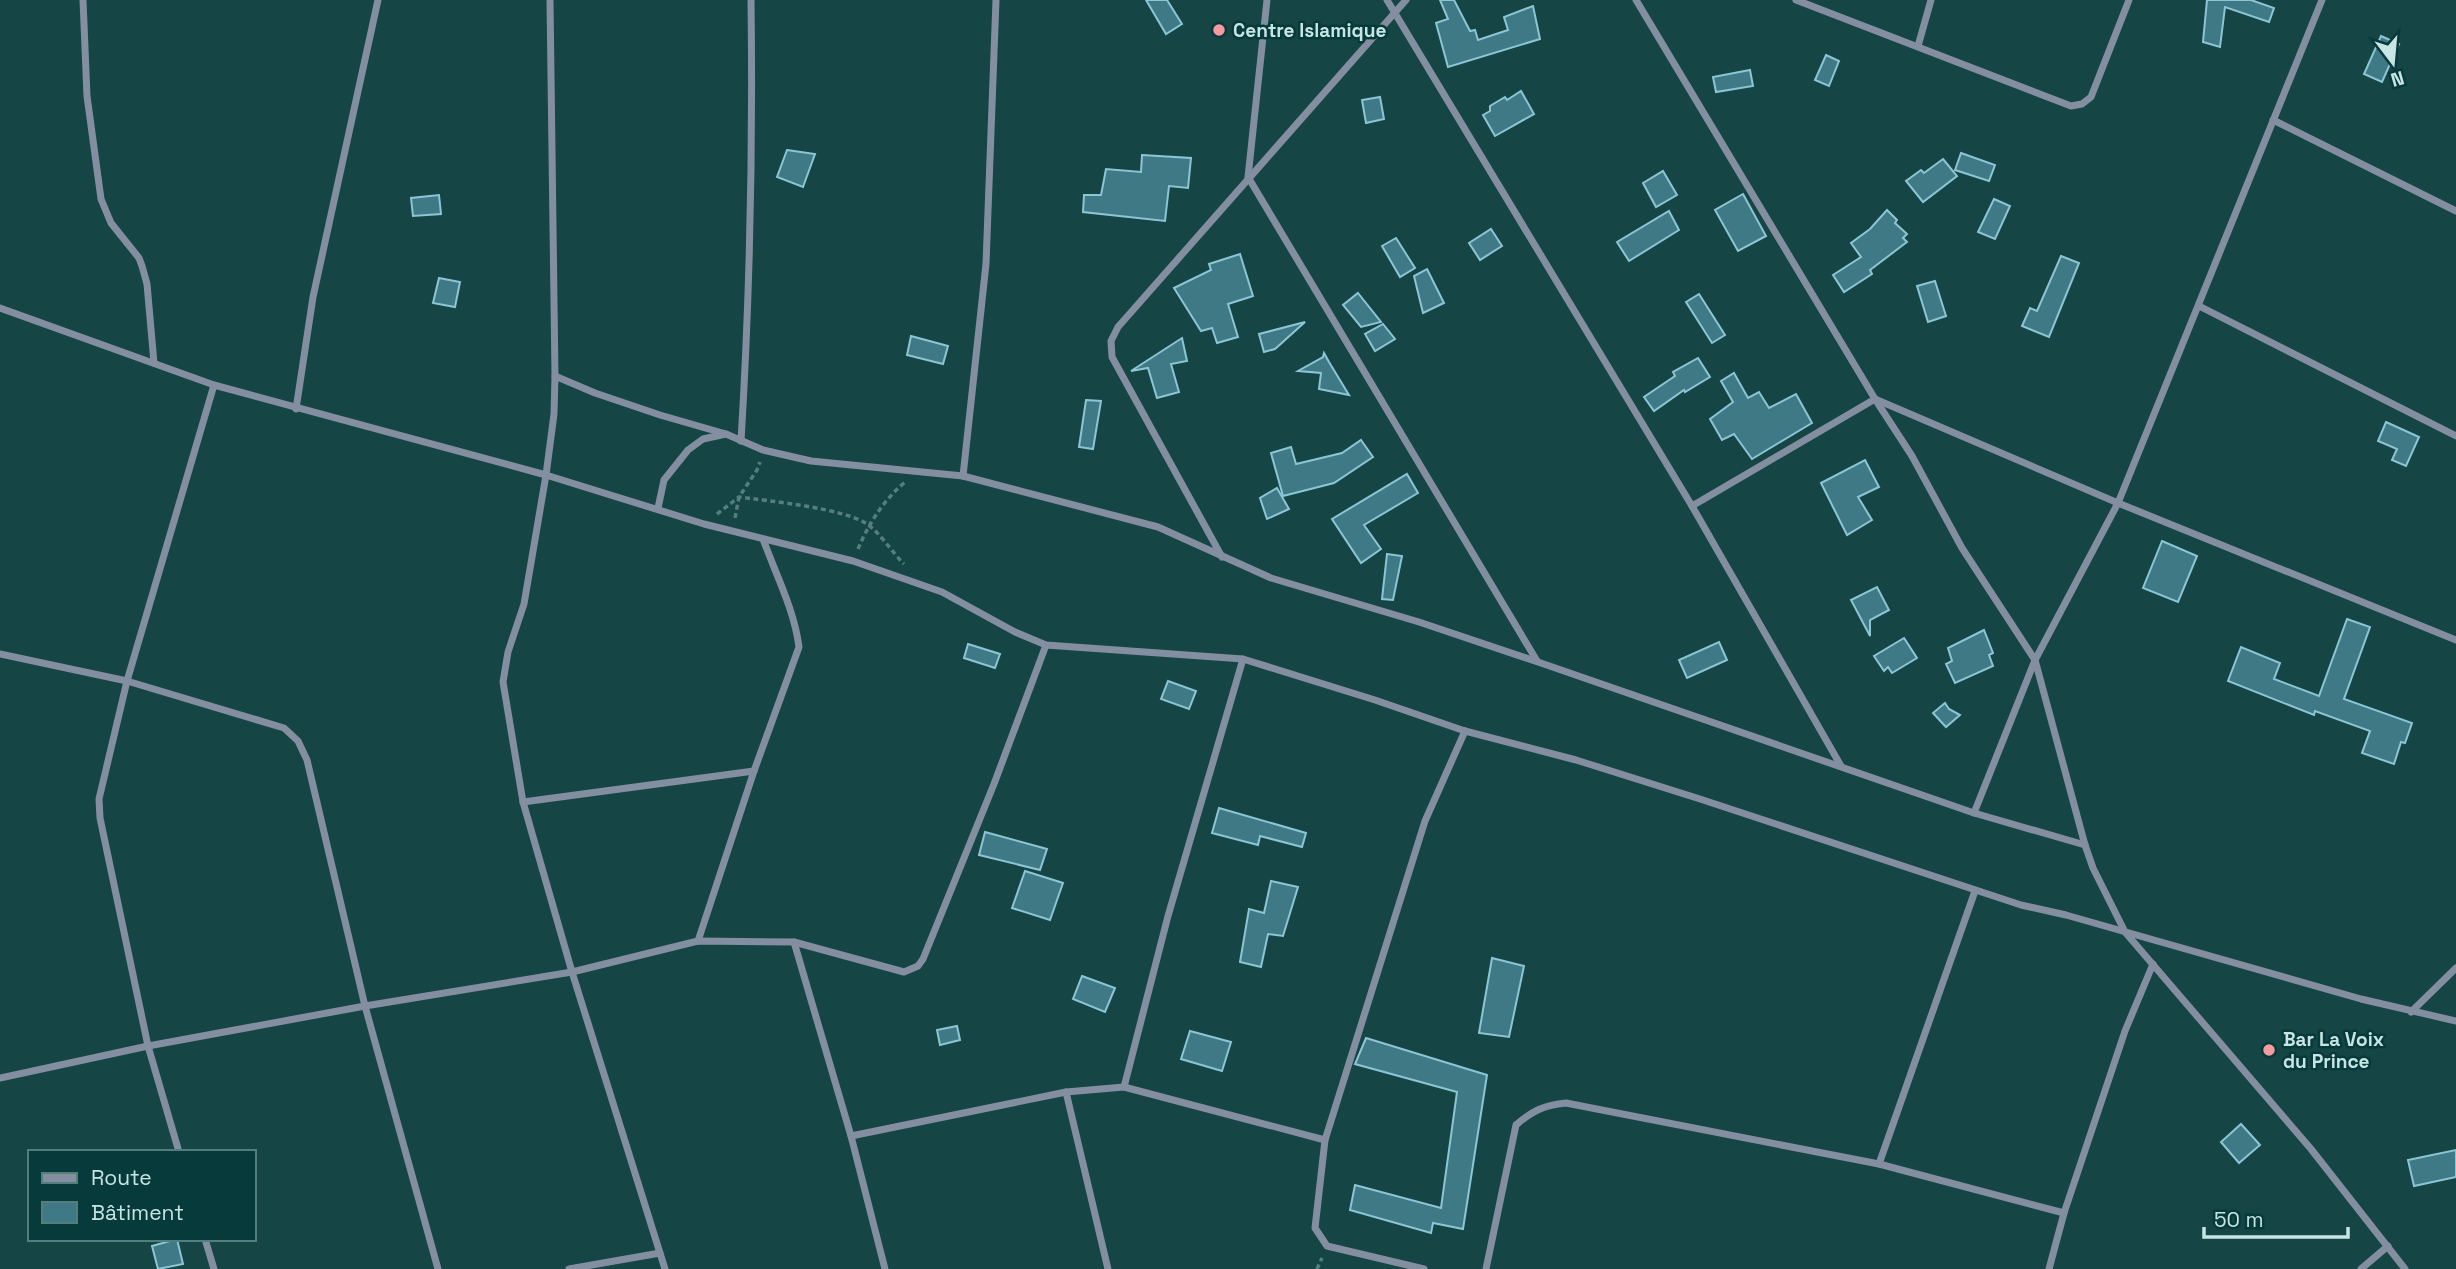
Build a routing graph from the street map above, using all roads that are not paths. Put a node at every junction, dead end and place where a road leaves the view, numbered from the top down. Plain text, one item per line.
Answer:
1 (83, 0) edge
2 (378, 0) edge
3 (550, 0) edge
4 (751, 0) edge
5 (996, 0) edge
6 (1267, 0) edge
7 (1387, 0) edge
8 (1406, 0) edge
9 (1636, 0) edge
10 (1797, 0) edge
11 (1931, 0) edge
12 (2129, 0) edge
13 (2322, 0) edge
14 (1395, 13) junction
15 (1918, 46) junction
16 (2273, 120) junction
17 (1248, 177) junction
18 (2456, 211) edge
19 (2199, 306) junction
20 (0, 308) edge
21 (154, 363) junction
22 (555, 376) junction
23 (214, 385) junction
24 (1874, 399) junction
25 (296, 409) junction
26 (726, 434) junction
27 (2456, 436) edge
28 (741, 441) junction
29 (546, 475) junction
30 (963, 476) junction
31 (2118, 503) junction
32 (1692, 506) junction
33 (657, 508) junction
34 (763, 539) junction
35 (1222, 557) junction
36 (2456, 640) edge
37 (1046, 645) junction
38 (0, 654) edge
39 (1242, 660) junction
40 (2035, 660) junction
41 (1538, 662) junction
42 (127, 681) junction
43 (1465, 731) junction
44 (1841, 766) junction
45 (754, 771) junction
46 (523, 802) junction
47 (1974, 813) junction
48 (2085, 845) junction
49 (1975, 891) junction
50 (2125, 932) junction
51 (698, 942) junction
52 (794, 942) junction
53 (2153, 964) junction
54 (2456, 968) edge
55 (572, 972) junction
56 (365, 1006) junction
57 (2411, 1012) junction
58 (2456, 1021) edge
59 (148, 1046) junction
60 (0, 1078) edge
61 (1124, 1087) junction
62 (1066, 1092) junction
63 (851, 1136) junction
64 (1325, 1140) junction
65 (178, 1150) edge
66 (1879, 1164) junction
67 (2064, 1213) junction
68 (206, 1241) edge
69 (2388, 1247) junction
70 (660, 1253) junction
71 (214, 1269) edge
72 (438, 1269) edge
73 (569, 1269) edge
74 (665, 1269) edge
75 (885, 1269) edge
76 (1108, 1269) edge
77 (1424, 1269) edge
78 (1486, 1269) edge
79 (2049, 1269) edge
80 (2361, 1269) edge
81 (2405, 1269) edge

1 - 21 street
2 - 25 street
3 - 22 street
4 - 28 street
5 - 30 street
6 - 17 street
7 - 14 street
8 - 14 street
9 - 24 street
10 - 15 street
11 - 15 street
12 - 15 street
13 - 16 street
14 - 17 street
14 - 32 street
16 - 18 street
16 - 19 street
17 - 35 street
17 - 41 street
19 - 27 street
19 - 31 street
20 - 21 street
21 - 23 street
22 - 26 street
22 - 29 street
23 - 25 street
23 - 42 street
24 - 31 street
24 - 32 street
24 - 40 street
25 - 29 street
26 - 28 street
26 - 33 street
28 - 30 street
29 - 33 street
29 - 46 street
30 - 35 street
31 - 36 street
31 - 40 street
32 - 44 street
33 - 34 street
34 - 37 street
34 - 45 street
35 - 41 street
37 - 39 street
37 - 52 street
38 - 42 street
39 - 43 street
39 - 61 street
40 - 47 street
40 - 48 street
41 - 44 street
42 - 56 street
42 - 59 street
43 - 49 street
43 - 64 street
44 - 47 street
45 - 46 street
45 - 51 street
46 - 55 street
47 - 48 street
48 - 50 street
49 - 50 street
49 - 66 street
50 - 53 street
50 - 57 street
51 - 52 street
51 - 55 street
52 - 63 street
53 - 67 street
53 - 69 street
54 - 57 street
55 - 56 street
55 - 70 street
56 - 59 street
56 - 72 street
57 - 58 street
59 - 60 street
59 - 65 street
61 - 62 street
61 - 64 street
62 - 63 street
62 - 76 street
63 - 75 street
64 - 77 street
66 - 67 street
66 - 78 street
67 - 79 street
68 - 71 street
69 - 80 street
69 - 81 street
70 - 73 street
70 - 74 street

